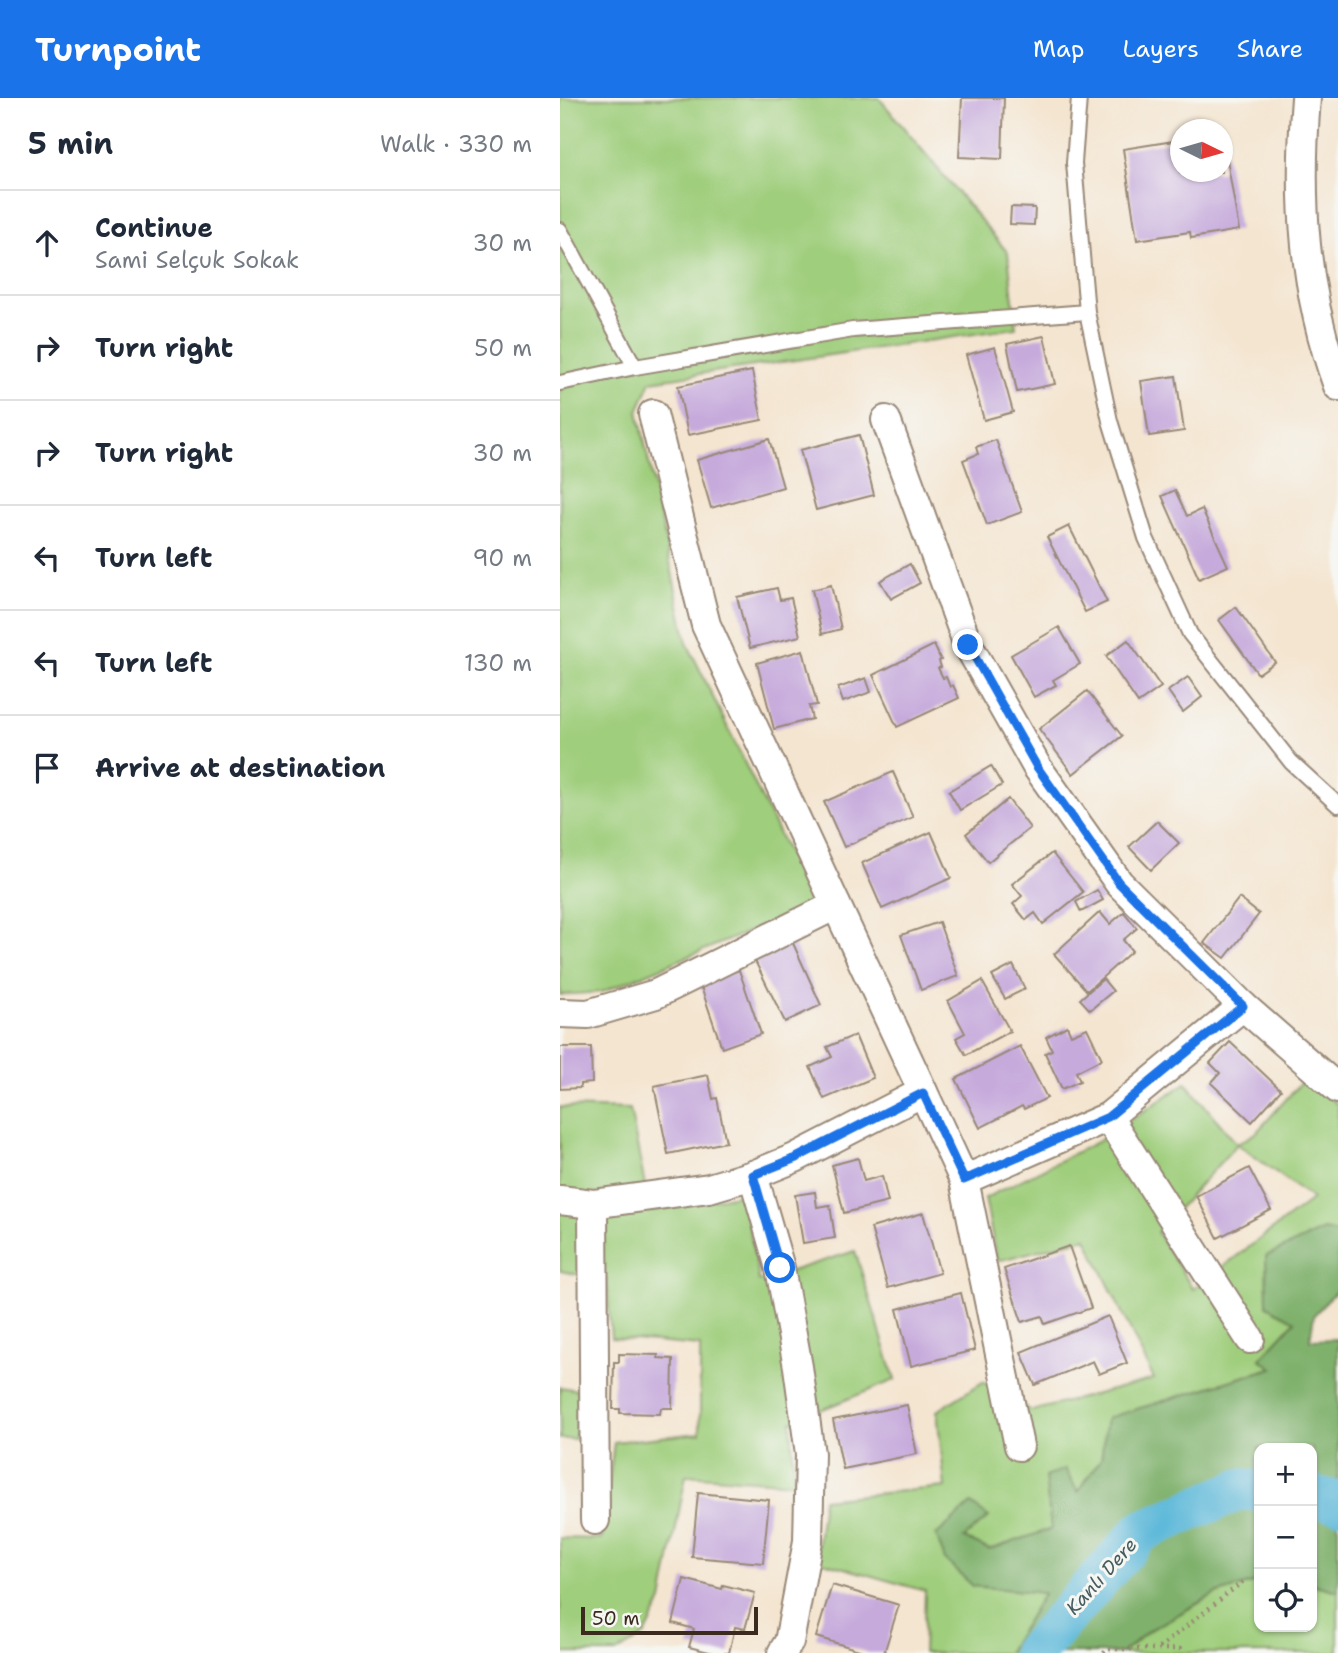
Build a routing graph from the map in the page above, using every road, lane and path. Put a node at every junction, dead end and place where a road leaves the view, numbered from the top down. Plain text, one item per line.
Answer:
1 (1080, 98) edge
2 (1306, 98) edge
3 (560, 230) edge
4 (1087, 312) junction
5 (635, 368) junction
6 (560, 383) edge
7 (1338, 386) edge
8 (653, 414) dead end
9 (886, 420) dead end
10 (1338, 805) edge
11 (836, 905) junction
12 (1243, 1006) junction
13 (560, 1013) edge
14 (1338, 1089) edge
15 (923, 1093) junction
16 (1108, 1117) junction
17 (753, 1175) junction
18 (964, 1180) junction
19 (560, 1200) edge
20 (593, 1204) junction
21 (1250, 1339) dead end
22 (1019, 1446) dead end
23 (595, 1520) dead end
24 (1246, 1579) dead end
25 (1159, 1648) junction
26 (782, 1653) edge
27 (1104, 1653) edge
28 (1184, 1653) edge

1 - 4 lane
2 - 7 street
3 - 5 lane
4 - 5 lane
4 - 10 lane
5 - 6 lane
8 - 11 street
9 - 12 street
11 - 13 street
11 - 15 street
12 - 14 street
12 - 16 street
15 - 17 street
15 - 18 street
16 - 18 street
16 - 21 street
17 - 20 street
17 - 26 street
18 - 22 street
19 - 20 street
20 - 23 street
24 - 25 path
25 - 27 path
25 - 28 path

